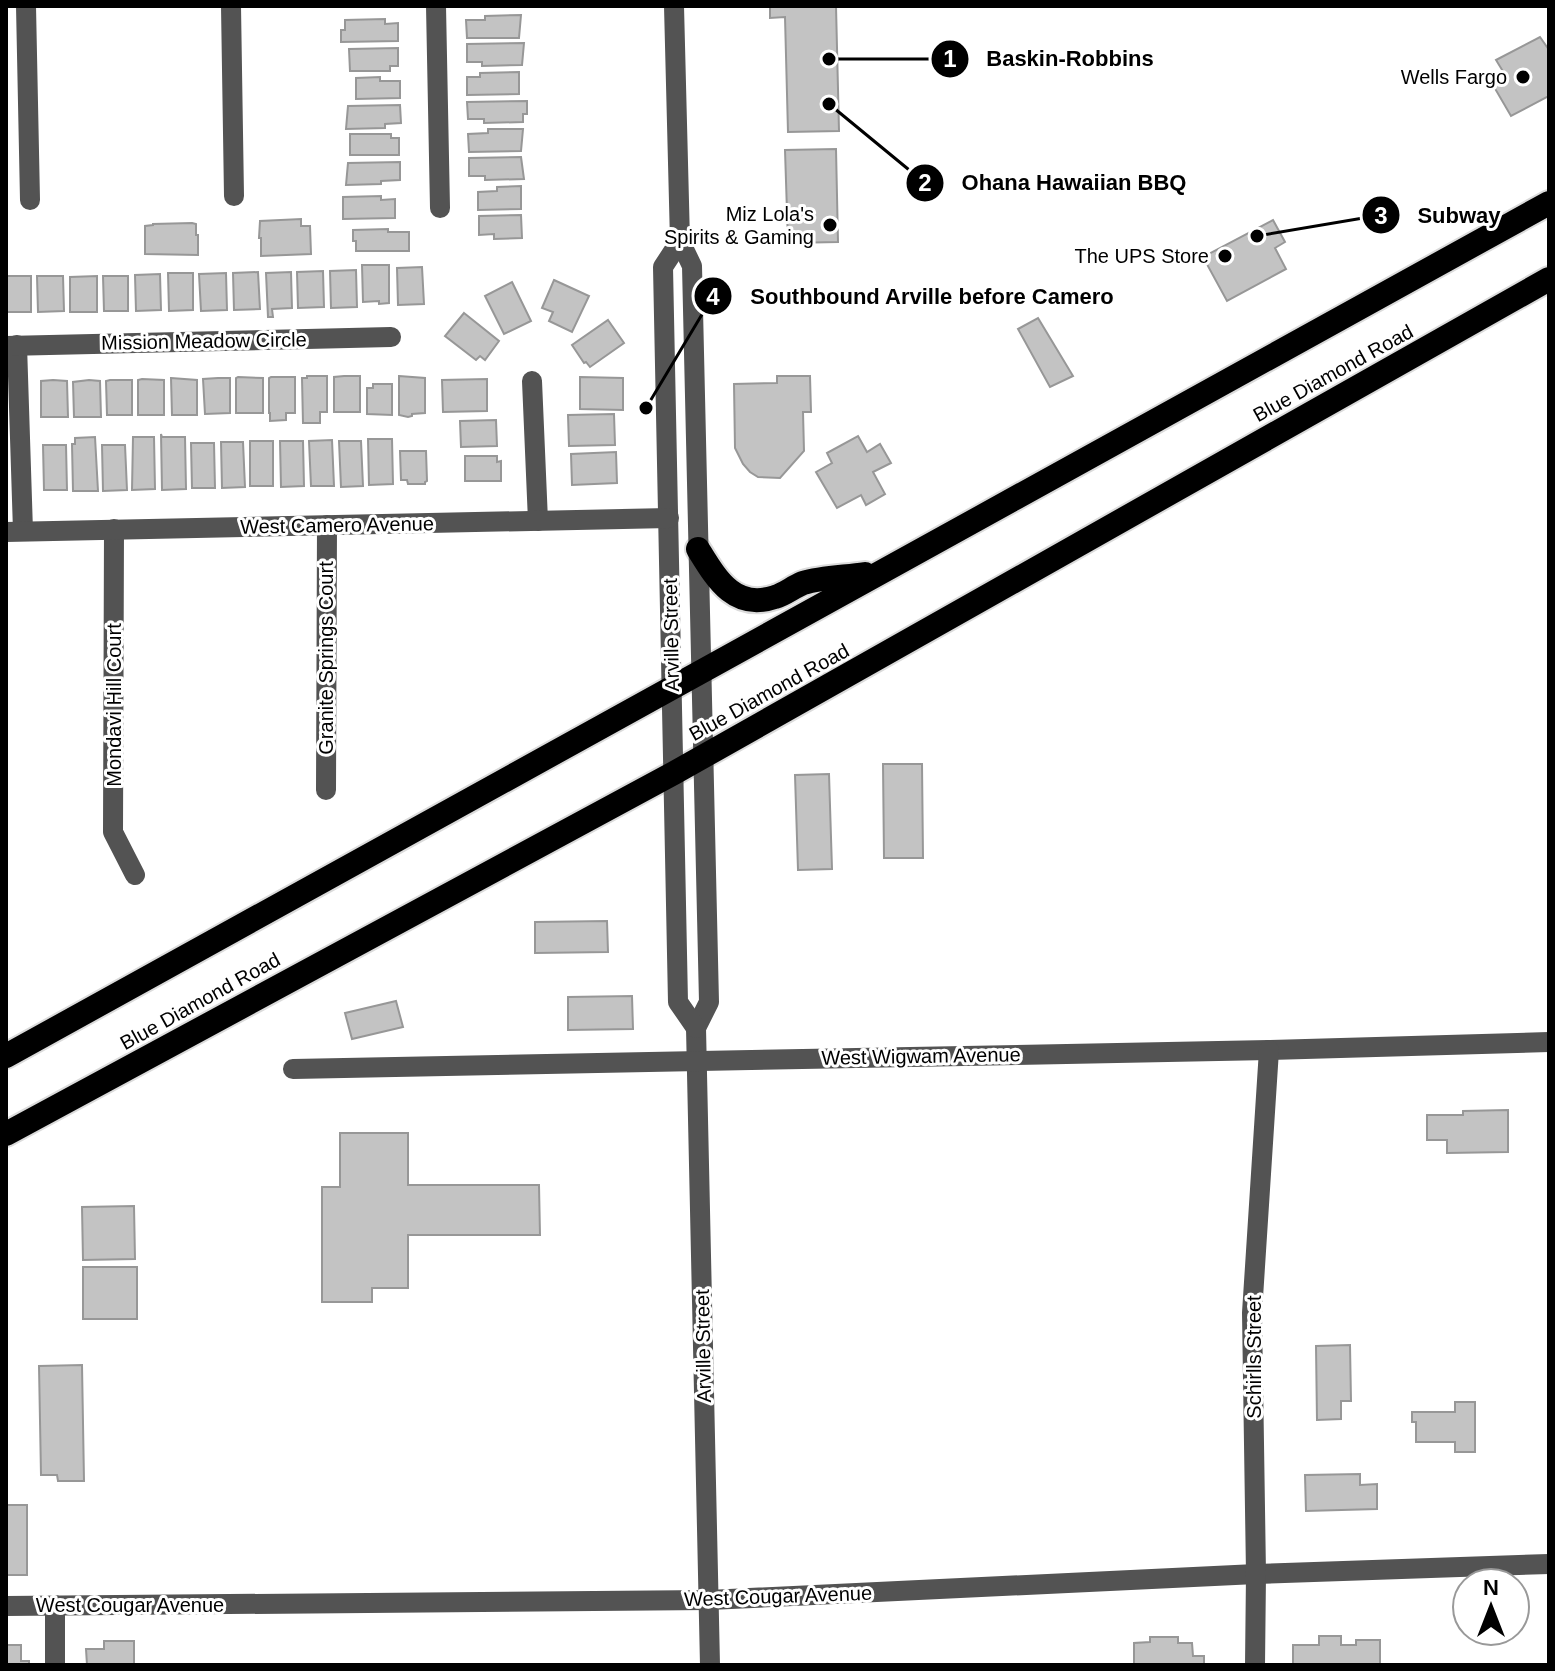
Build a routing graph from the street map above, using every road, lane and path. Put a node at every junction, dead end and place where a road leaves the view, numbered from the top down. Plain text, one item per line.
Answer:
1 (26, 6) edge
2 (231, 6) edge
3 (436, 6) edge
4 (674, 6) edge
5 (234, 196) dead end
6 (30, 200) dead end
7 (1549, 203) edge
8 (440, 208) dead end
9 (680, 241) junction
10 (1549, 279) edge
11 (391, 337) dead end
12 (11, 346) edge
13 (532, 381) dead end
14 (669, 518) junction
15 (538, 521) junction
16 (327, 525) junction
17 (114, 529) junction
18 (14, 531) edge
19 (698, 549) junction
20 (884, 571) junction
21 (701, 672) junction
22 (672, 688) junction
23 (703, 756) junction
24 (674, 773) junction
25 (326, 790) dead end
26 (135, 875) dead end
27 (696, 1028) junction
28 (1549, 1042) edge
29 (1269, 1050) junction
30 (6, 1056) edge
31 (696, 1060) junction
32 (293, 1069) dead end
33 (6, 1134) edge
34 (1549, 1564) edge
35 (1256, 1574) junction
36 (709, 1600) junction
37 (55, 1605) junction
38 (6, 1606) edge
39 (55, 1665) edge
40 (710, 1665) edge
41 (1255, 1665) edge

1 - 6 street
2 - 5 street
3 - 8 street
4 - 9 street, Arville Street
7 - 20 highway
9 - 14 street, Arville Street
9 - 19 street, Arville Street
10 - 23 highway, Blue Diamond Road
11 - 12 street, Mission Meadow Circle
12 - 18 street, Mission Meadow Circle
13 - 15 street
14 - 15 street, West Camero Avenue
14 - 22 street, Arville Street
15 - 16 street, West Camero Avenue
16 - 17 street, West Camero Avenue
16 - 25 street, Granite Springs Court
17 - 18 street, West Camero Avenue
17 - 26 street, Mondavi Hill Court
19 - 20 highway
19 - 21 street, Arville Street
20 - 21 highway
21 - 22 highway
21 - 23 street, Arville Street
22 - 24 street, Arville Street
22 - 30 highway
23 - 24 highway, Blue Diamond Road
23 - 27 street, Arville Street
24 - 27 street, Arville Street
24 - 33 highway, Blue Diamond Road
27 - 31 street, Arville Street
28 - 29 street, West Wigwam Avenue
29 - 31 street, West Wigwam Avenue
29 - 35 street, Schirlls Street
31 - 32 street, West Wigwam Avenue
31 - 36 street, Arville Street
34 - 35 street, West Cougar Avenue
35 - 36 street, West Cougar Avenue
35 - 41 street, Schirlls Street
36 - 37 street, West Cougar Avenue
36 - 40 street, Arville Street
37 - 38 street, West Cougar Avenue
37 - 39 street

